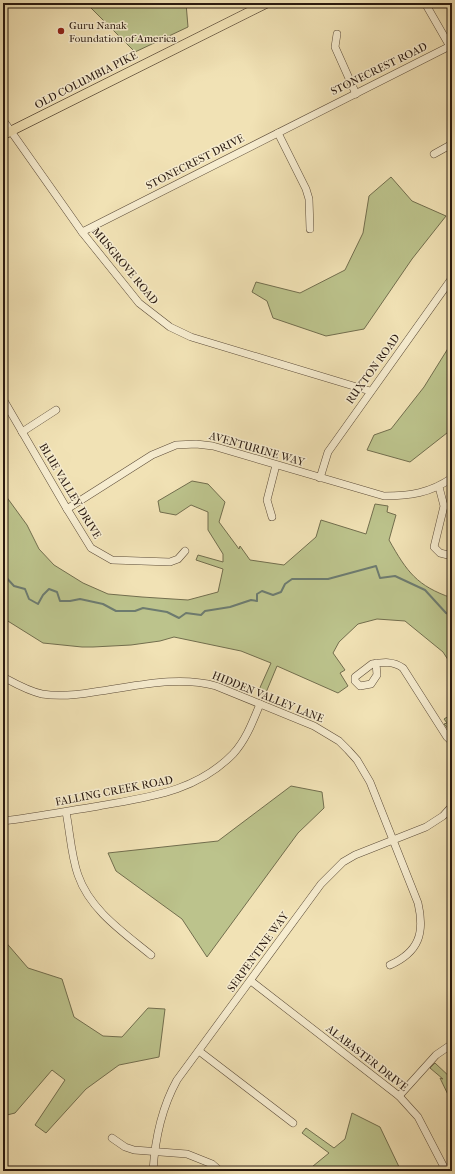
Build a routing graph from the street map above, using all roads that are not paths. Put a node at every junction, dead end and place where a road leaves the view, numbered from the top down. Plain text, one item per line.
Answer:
1 (267, 3) edge
2 (425, 3) edge
3 (337, 34) dead end
4 (451, 48) edge
5 (356, 94) junction
6 (318, 112) joint
7 (3, 120) edge
8 (7, 133) edge
9 (278, 133) junction
10 (452, 144) edge
11 (434, 154) dead end
12 (310, 229) dead end
13 (82, 232) junction
14 (452, 278) edge
15 (370, 391) junction
16 (3, 399) edge
17 (56, 410) dead end
18 (22, 432) junction
19 (276, 465) junction
20 (320, 478) junction
21 (452, 478) edge
22 (439, 487) junction
23 (67, 509) junction
24 (272, 517) dead end
25 (185, 551) dead end
26 (452, 556) edge
27 (376, 663) dead end
28 (3, 677) edge
29 (260, 704) junction
30 (452, 742) edge
31 (452, 806) edge
32 (66, 812) junction
33 (3, 821) edge
34 (393, 841) junction
35 (150, 955) dead end
36 (390, 965) dead end
37 (251, 981) junction
38 (452, 1044) edge
39 (199, 1051) junction
40 (399, 1096) junction
41 (293, 1123) dead end
42 (112, 1138) dead end
43 (154, 1151) junction
44 (153, 1171) edge
45 (220, 1171) edge
46 (446, 1171) edge

1 - 8 main road, OLD COLUMBIA PIKE
2 - 4 street
3 - 5 street
4 - 5 street, STONECREST ROAD
5 - 6 street, STONECREST ROAD
6 - 9 street, STONECREST DRIVE
7 - 8 street, MUSGROVE ROAD
8 - 13 street, MUSGROVE ROAD
9 - 12 street
9 - 13 street, STONECREST DRIVE
10 - 11 street
13 - 15 street, MUSGROVE ROAD
14 - 15 street, RUXTON ROAD
15 - 20 street, RUXTON ROAD
16 - 18 street, BLUE VALLEY DRIVE
17 - 18 street
18 - 23 street, BLUE VALLEY DRIVE
19 - 20 street, AVENTURINE WAY
19 - 23 street, AVENTURINE WAY
19 - 24 street
20 - 22 street, AVENTURINE WAY
21 - 22 street, AVENTURINE WAY
22 - 26 street
23 - 25 street, BLUE VALLEY DRIVE
27 - 30 street
28 - 29 street, HIDDEN VALLEY LANE
29 - 32 street, FALLING CREEK ROAD
29 - 34 street, HIDDEN VALLEY LANE
31 - 34 street, SERPENTINE WAY
32 - 33 street, FALLING CREEK ROAD
32 - 35 street
34 - 36 street, HIDDEN VALLEY LANE
34 - 37 street, SERPENTINE WAY
37 - 39 street, SERPENTINE WAY
37 - 40 street, ALABASTER DRIVE
38 - 40 street
39 - 41 street
39 - 43 street, SERPENTINE WAY
40 - 46 street, ALABASTER DRIVE
42 - 43 street
43 - 44 street, SERPENTINE WAY
43 - 45 street

